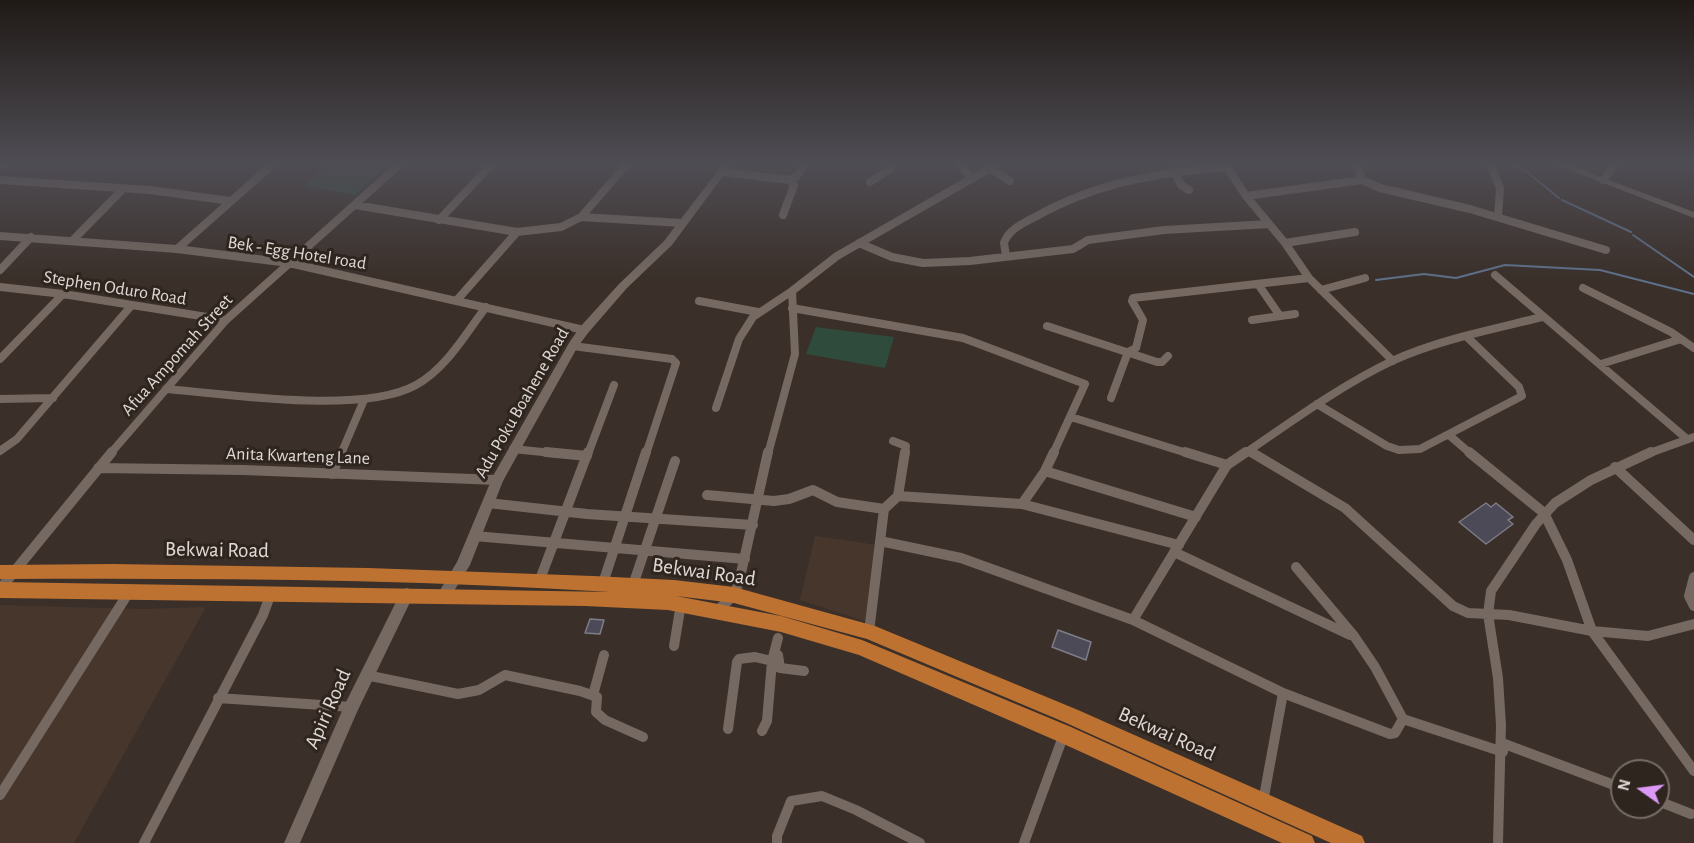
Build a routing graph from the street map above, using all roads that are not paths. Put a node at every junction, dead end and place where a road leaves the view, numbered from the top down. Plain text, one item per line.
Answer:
1 (109, 203) edge
2 (228, 203) edge
3 (455, 203) edge
4 (593, 203) edge
5 (697, 203) edge
6 (787, 203) edge
7 (928, 203) edge
8 (1057, 203) edge
9 (1252, 203) edge
10 (1448, 203) edge
11 (1499, 203) edge
12 (1664, 203) edge
13 (355, 205) joint
14 (783, 215) dead end
15 (1694, 215) edge
16 (581, 217) junction
17 (1498, 217) junction
18 (440, 220) junction
19 (681, 223) junction
20 (1269, 224) junction
21 (517, 232) junction
22 (1355, 232) dead end
23 (0, 236) edge
24 (31, 237) junction
25 (73, 240) junction
26 (859, 243) junction
27 (1285, 243) junction
28 (177, 249) junction
29 (1606, 250) dead end
30 (1006, 256) junction
31 (289, 263) junction
32 (0, 270) edge
33 (1495, 275) dead end
34 (1309, 278) junction
35 (1365, 278) dead end
36 (1258, 284) junction
37 (0, 287) edge
38 (1583, 288) dead end
39 (1322, 290) junction
40 (792, 291) junction
41 (63, 294) junction
42 (457, 300) junction
43 (699, 301) dead end
44 (130, 306) junction
45 (486, 307) junction
46 (792, 308) junction
47 (758, 312) junction
48 (1295, 314) dead end
49 (1280, 316) junction
50 (1542, 317) junction
51 (226, 320) junction
52 (1252, 320) dead end
53 (1047, 326) dead end
54 (584, 330) junction
55 (1466, 336) junction
56 (1681, 339) junction
57 (573, 346) junction
58 (1694, 348) edge
59 (1128, 352) junction
60 (1168, 356) dead end
61 (0, 359) edge
62 (1393, 360) junction
63 (1601, 364) junction
64 (614, 385) dead end
65 (166, 389) junction
66 (53, 398) junction
67 (1112, 398) dead end
68 (0, 399) edge
69 (364, 400) junction
70 (1317, 404) junction
71 (716, 408) dead end
72 (1071, 417) junction
73 (1449, 435) junction
74 (1690, 438) edge
75 (893, 441) dead end
76 (513, 449) junction
77 (0, 451) edge
78 (1249, 451) junction
79 (587, 456) junction
80 (675, 461) dead end
81 (1227, 465) junction
82 (1615, 467) junction
83 (98, 468) junction
84 (1045, 471) junction
85 (332, 474) junction
86 (497, 480) junction
87 (707, 495) dead end
88 (898, 496) junction
89 (759, 500) junction
90 (488, 503) junction
91 (1022, 504) junction
92 (884, 509) junction
93 (565, 512) junction
94 (1544, 513) junction
95 (626, 516) junction
96 (1196, 517) junction
97 (655, 520) junction
98 (753, 525) junction
99 (474, 536) junction
100 (1694, 540) edge
101 (880, 541) junction
102 (553, 543) junction
103 (615, 547) junction
104 (646, 549) junction
105 (1177, 549) junction
106 (746, 560) junction
107 (1296, 567) dead end
108 (6, 573) edge
109 (230, 573) junction
110 (1694, 577) edge
111 (455, 579) junction
112 (538, 582) junction
113 (603, 583) junction
114 (633, 585) junction
115 (0, 590) edge
116 (129, 592) junction
117 (271, 593) junction
118 (218, 594) junction
119 (407, 594) junction
120 (444, 595) junction
121 (734, 596) junction
122 (681, 604) junction
123 (1694, 606) edge
124 (717, 610) junction
125 (1488, 615) junction
126 (1133, 620) junction
127 (1694, 624) edge
128 (780, 631) junction
129 (869, 632) junction
130 (1592, 632) junction
131 (1353, 636) junction
132 (674, 646) dead end
133 (604, 655) dead end
134 (772, 661) junction
135 (804, 671) dead end
136 (366, 675) junction
137 (1283, 693) junction
138 (593, 695) junction
139 (218, 698) junction
140 (351, 707) junction
141 (1403, 719) junction
142 (728, 729) dead end
143 (762, 731) dead end
144 (1064, 734) junction
145 (643, 737) dead end
146 (1503, 747) junction
147 (1694, 771) edge
148 (1610, 784) edge
149 (0, 795) edge
150 (1263, 802) junction
151 (1670, 806) edge
152 (1691, 814) dead end
153 (144, 843) edge
154 (292, 843) edge
155 (777, 843) edge
156 (920, 843) edge
157 (1024, 843) edge
158 (1305, 843) edge
159 (1355, 843) edge
160 (1498, 843) edge

1 - 25 street
2 - 28 street
3 - 18 street
4 - 16 street
5 - 19 street, Adu Poku Boahene Road
6 - 14 street
7 - 26 street
8 - 30 street
9 - 20 street
10 - 17 street
11 - 17 street
12 - 15 street
13 - 18 street
13 - 31 street, Afua Ampomah Street
16 - 19 street
16 - 21 street
17 - 29 street
18 - 21 street
19 - 54 street, Adu Poku Boahene Road
20 - 27 street
20 - 30 street
21 - 42 street
22 - 27 street
23 - 24 street, Bek - Egg Hotel road
24 - 25 street, Bek - Egg Hotel road
24 - 32 street
25 - 28 street, Bek - Egg Hotel road
26 - 30 street
26 - 40 street
27 - 34 street
28 - 31 street, Bek - Egg Hotel road
31 - 42 street, Bek - Egg Hotel road
31 - 51 street, Afua Ampomah Street
33 - 50 street
34 - 36 street
34 - 39 street
35 - 39 street
36 - 49 street
36 - 59 street
37 - 41 street, Stephen Oduro Road
38 - 56 street
39 - 62 street
40 - 46 street
40 - 47 street
41 - 44 street, Stephen Oduro Road
41 - 61 street
42 - 45 street, Bek - Egg Hotel road
43 - 47 street
44 - 51 street, Stephen Oduro Road
44 - 66 street
45 - 54 street, Bek - Egg Hotel road
45 - 69 street
46 - 72 street
46 - 89 street
47 - 71 street
48 - 49 street
49 - 52 street
50 - 55 street
50 - 63 street
51 - 65 street, Afua Ampomah Street
53 - 59 street
54 - 57 street, Adu Poku Boahene Road
55 - 62 street
55 - 73 street
56 - 58 street
56 - 63 street
57 - 76 street, Adu Poku Boahene Road
57 - 95 street
59 - 60 street
59 - 67 street
62 - 70 street
63 - 74 street
64 - 79 street
65 - 69 street
65 - 83 street, Afua Ampomah Street
66 - 68 street
66 - 77 street
69 - 85 street
70 - 73 street
70 - 78 street
72 - 81 street
72 - 84 street
73 - 94 street
74 - 82 street
75 - 88 street
76 - 79 street
76 - 86 street, Adu Poku Boahene Road
78 - 81 street
78 - 125 street
79 - 93 street
80 - 97 street
81 - 96 street
82 - 94 street
82 - 100 street
83 - 85 street, Anita Kwarteng Lane
83 - 108 street, Afua Ampomah Street
84 - 91 street
84 - 96 street
85 - 86 street, Anita Kwarteng Lane
86 - 90 street, Adu Poku Boahene Road
87 - 89 street
88 - 91 street
88 - 92 street
89 - 92 street
89 - 98 street
90 - 93 street
90 - 99 street, Adu Poku Boahene Road
91 - 105 street
92 - 101 street
93 - 95 street
93 - 102 street
94 - 125 street
94 - 130 street
95 - 97 street
95 - 103 street
96 - 105 street
97 - 98 street
97 - 104 street
98 - 106 street
99 - 102 street
99 - 111 street, Adu Poku Boahene Road
101 - 126 street
101 - 129 street
102 - 103 street
102 - 112 street
103 - 104 street
103 - 113 street
104 - 106 street
104 - 114 street
105 - 126 street
105 - 131 street
106 - 121 street
107 - 131 street
108 - 109 highway, Bekwai Road
108 - 115 street, Afua Ampomah Street
109 - 111 highway, Bekwai Road
109 - 118 highway
110 - 123 street
111 - 112 highway, Bekwai Road
111 - 120 street, Adu Poku Boahene Road
112 - 113 highway, Bekwai Road
113 - 114 highway, Bekwai Road
114 - 121 highway, Bekwai Road
115 - 116 highway, Bekwai Road
116 - 118 highway, Bekwai Road
116 - 149 street
117 - 118 highway, Bekwai Road
117 - 119 highway, Bekwai Road
117 - 139 street
119 - 120 highway, Bekwai Road
119 - 136 street, Apiri Road
120 - 122 highway, Bekwai Road
121 - 124 street
121 - 129 highway, Bekwai Road
122 - 124 highway, Bekwai Road
122 - 132 street
124 - 128 highway, Bekwai Road
125 - 130 street
125 - 146 street
126 - 137 street
127 - 130 street
128 - 134 street
128 - 135 street
128 - 144 highway, Bekwai Road
129 - 150 highway, Bekwai Road
130 - 147 street
131 - 141 street
133 - 138 street
134 - 142 street
134 - 143 street
136 - 138 street
136 - 140 street, Apiri Road
137 - 141 street
137 - 150 street
138 - 145 street
139 - 140 street
139 - 153 street
140 - 154 street, Apiri Road
141 - 146 street
144 - 157 street
144 - 158 highway, Bekwai Road
146 - 148 street
146 - 160 street
150 - 159 highway, Bekwai Road
151 - 152 street
155 - 156 street

